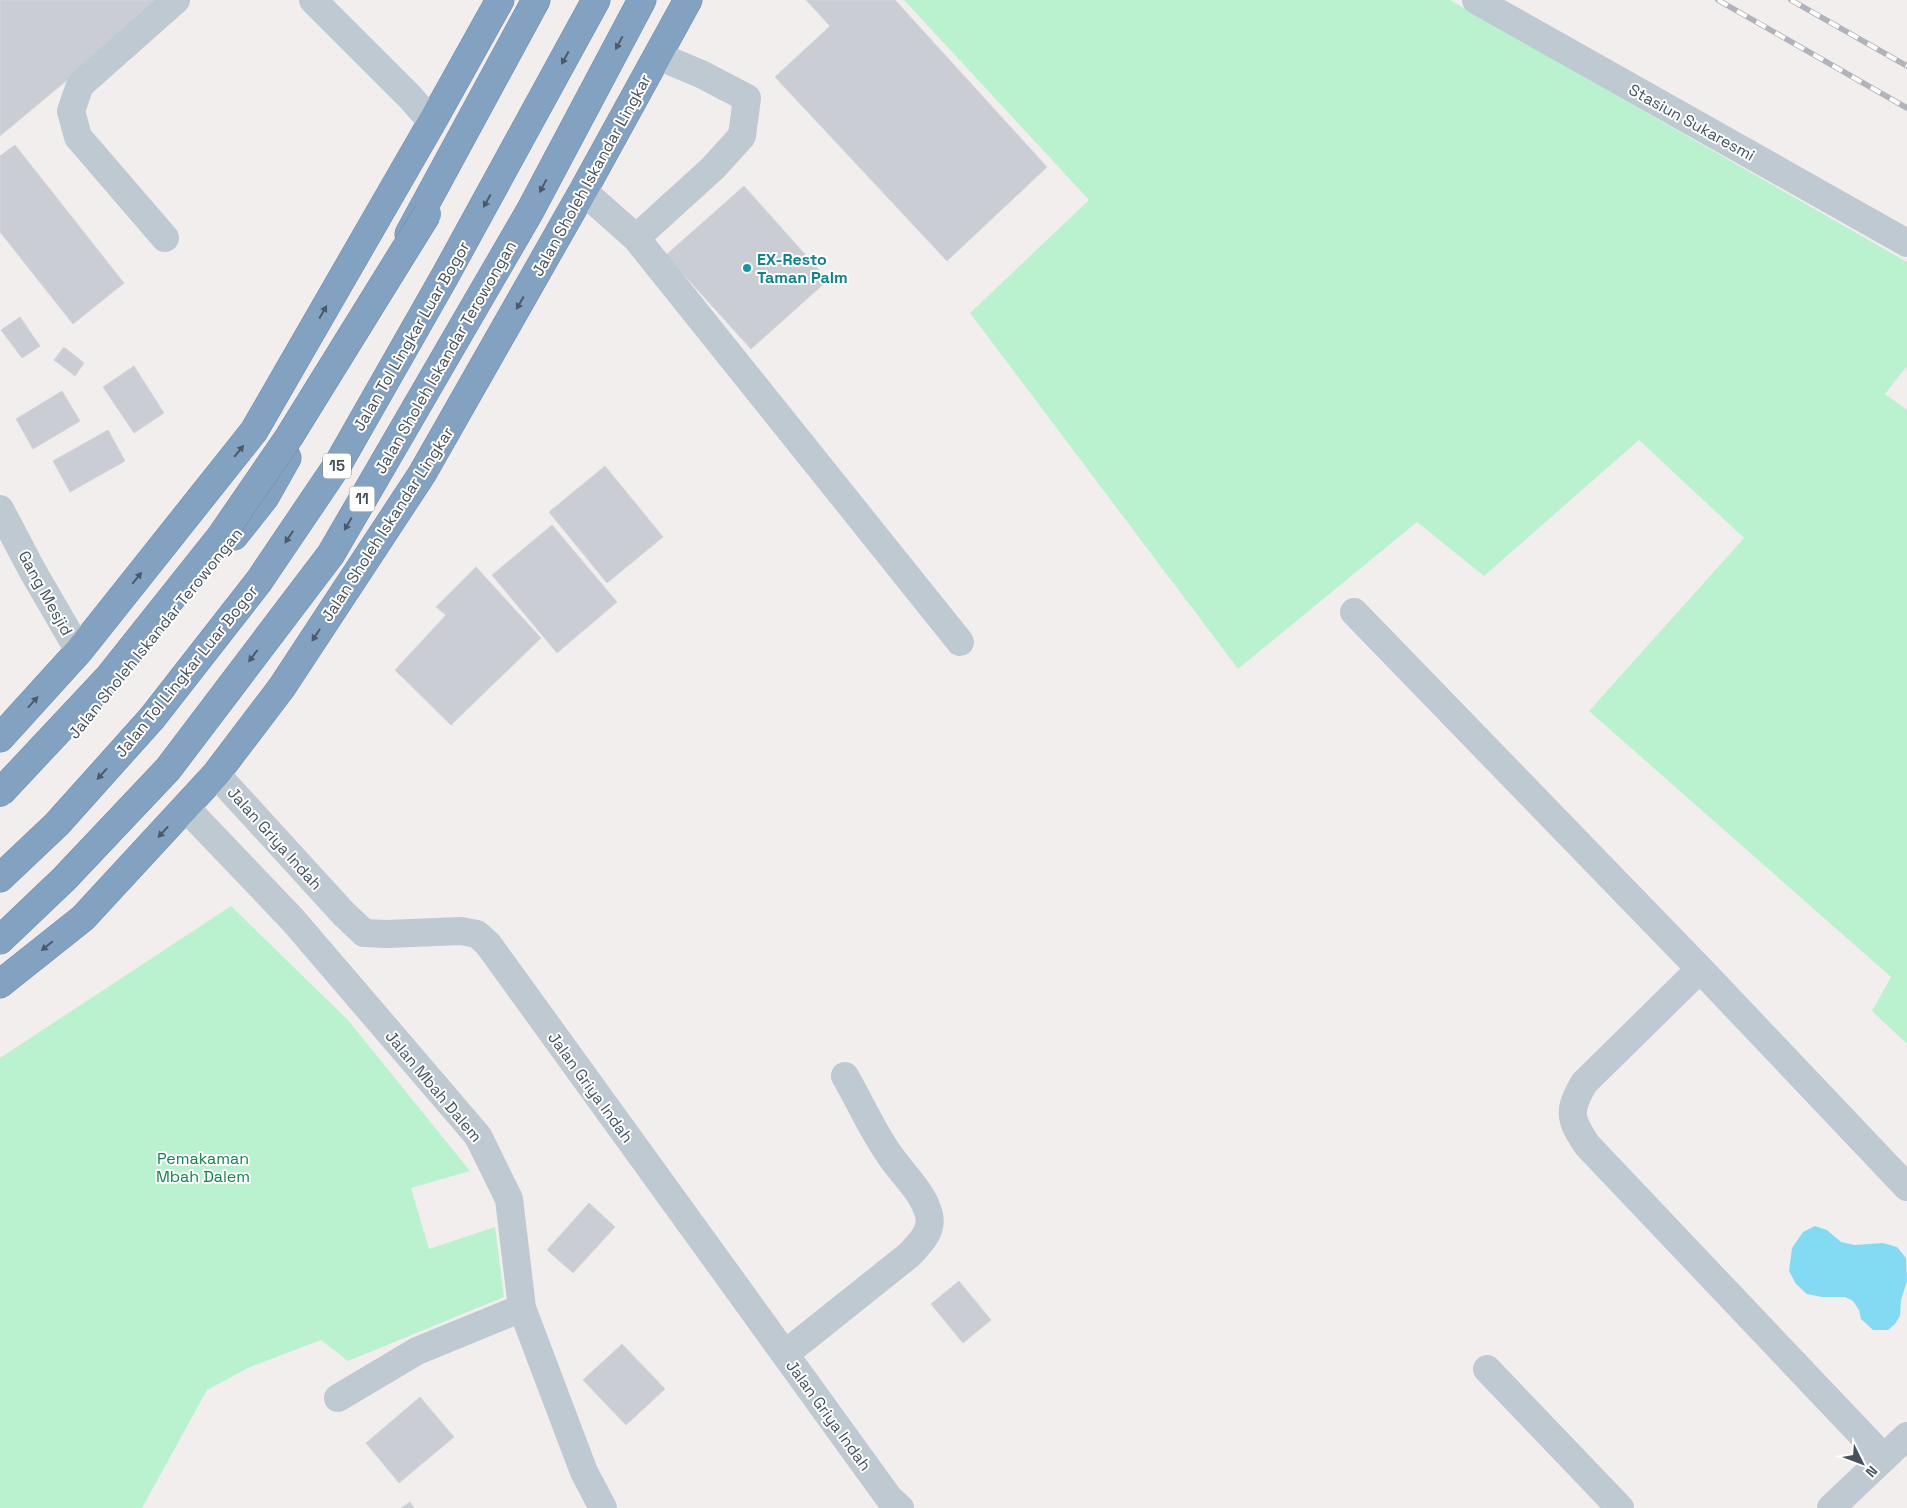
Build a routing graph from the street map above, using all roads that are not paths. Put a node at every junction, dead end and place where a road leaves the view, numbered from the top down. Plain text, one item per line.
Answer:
1 (176, 0) edge
2 (313, 0) edge
3 (500, 0) edge
4 (536, 0) edge
5 (544, 0) edge
6 (596, 0) edge
7 (642, 0) edge
8 (688, 0) edge
9 (1476, 0) edge
10 (658, 56) junction
11 (432, 122) junction
12 (583, 191) junction
13 (165, 238) dead end
14 (636, 238) junction
15 (1907, 243) edge
16 (0, 509) edge
17 (1354, 612) dead end
18 (960, 642) dead end
19 (79, 651) junction
20 (0, 738) edge
21 (216, 774) junction
22 (0, 793) edge
23 (0, 804) edge
24 (186, 808) junction
25 (0, 878) edge
26 (0, 940) edge
27 (1700, 969) junction
28 (0, 984) edge
29 (845, 1076) dead end
30 (1907, 1186) edge
31 (522, 1308) junction
32 (785, 1354) junction
33 (1487, 1369) dead end
34 (338, 1398) dead end
35 (1907, 1436) edge
36 (1884, 1458) junction
37 (603, 1508) edge
38 (900, 1508) edge
39 (1620, 1508) edge
40 (1832, 1508) edge

1 - 13 street
2 - 11 street
3 - 11 highway
4 - 23 highway, Jalan Sholeh Iskandar Terowongan
5 - 22 highway, bridge
6 -> 25 highway, Jalan Tol Lingkar Luar Bogor / 15
7 -> 26 highway, Jalan Sholeh Iskandar Terowongan / 11
8 - 10 highway, Jalan Sholeh Iskandar Lingkar
9 - 15 street, Stasiun Sukaresmi
10 - 12 highway, Jalan Sholeh Iskandar Lingkar
10 - 14 street
19 -> 11 highway
12 - 14 street
12 -> 21 highway, Jalan Sholeh Iskandar Lingkar
14 - 18 street
16 - 19 street, Gang Mesjid
17 - 27 street
20 -> 19 highway
21 - 24 highway, Jalan Sholeh Iskandar Lingkar
21 - 32 street, Jalan Griya Indah
24 -> 28 highway, Jalan Sholeh Iskandar Lingkar
24 - 31 street, Jalan Mbah Dalem
27 - 30 street
27 - 36 street
29 - 32 street
31 - 34 street
31 - 37 street, Jalan Mbah Dalem
32 - 38 street, Jalan Griya Indah
33 - 39 street
35 - 36 street
36 - 40 street

